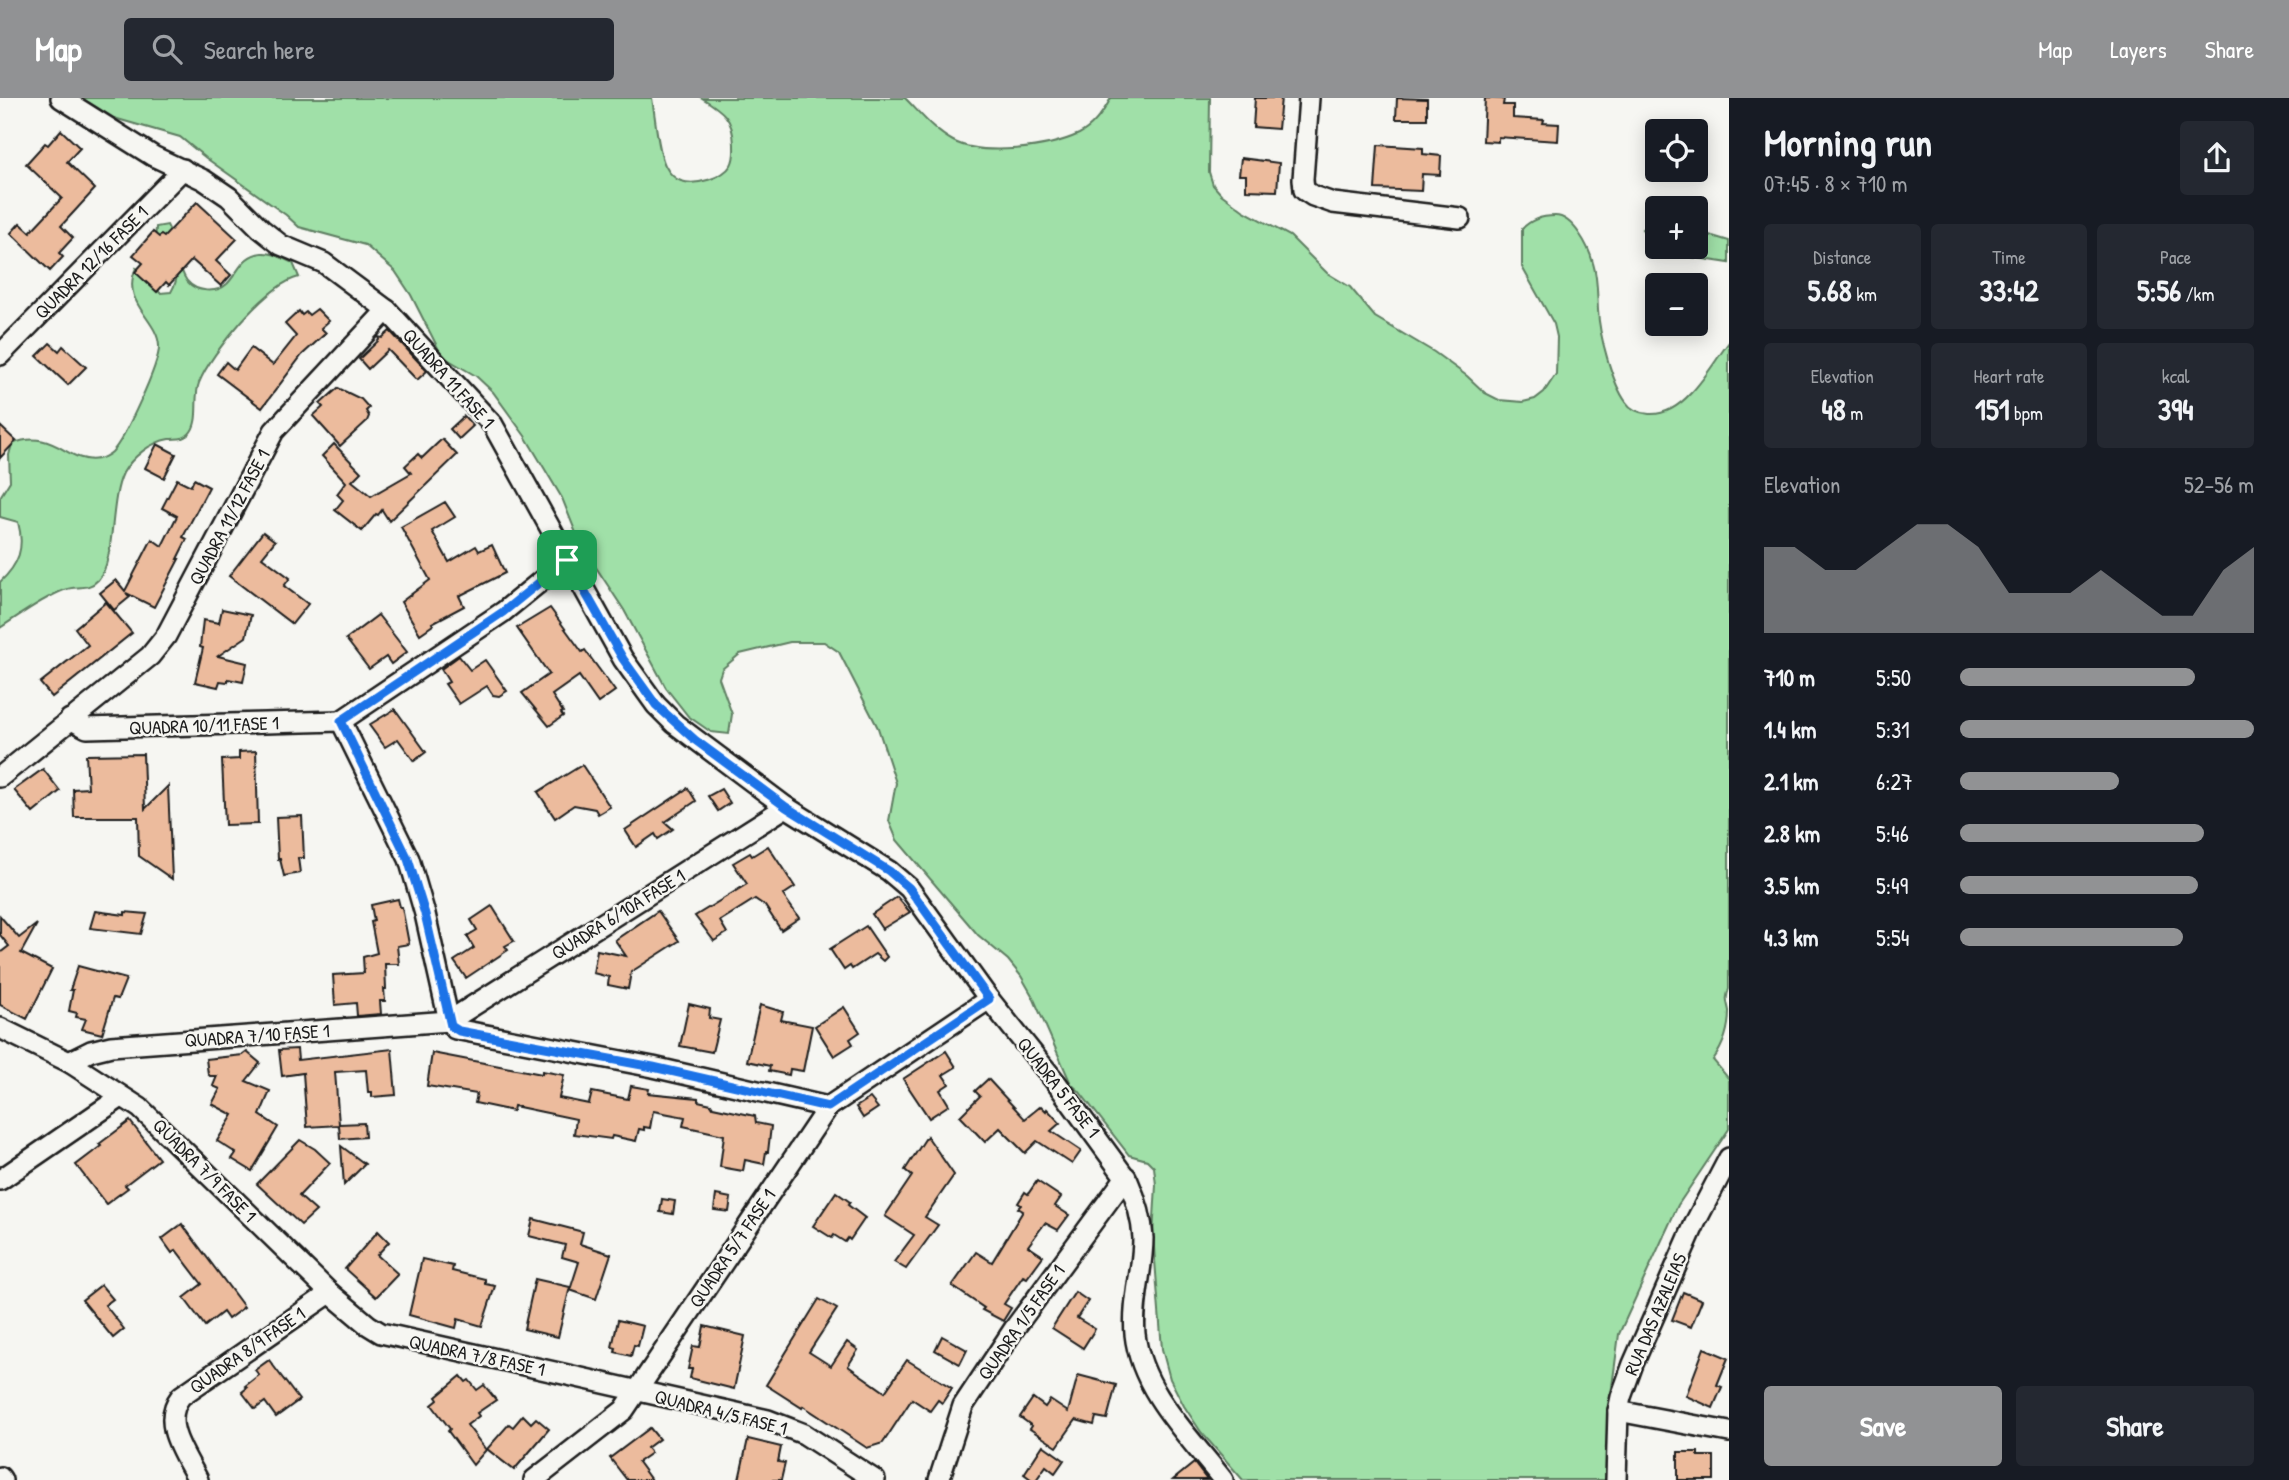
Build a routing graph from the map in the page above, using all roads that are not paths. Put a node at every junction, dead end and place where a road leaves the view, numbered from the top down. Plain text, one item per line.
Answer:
1 (61, 98) edge
2 (1309, 98) edge
3 (183, 169) junction
4 (1460, 218) dead end
5 (387, 310) junction
6 (0, 355) edge
7 (567, 560) junction
8 (70, 719) junction
9 (341, 721) junction
10 (0, 777) edge
11 (786, 807) junction
12 (989, 999) junction
13 (449, 1021) junction
14 (0, 1028) edge
15 (69, 1062) junction
16 (121, 1097) junction
17 (828, 1107) junction
18 (1729, 1158) edge
19 (1126, 1177) junction
20 (0, 1180) edge
21 (330, 1293) junction
22 (636, 1390) junction
23 (1618, 1411) junction
24 (1729, 1432) edge
25 (198, 1480) edge
26 (534, 1480) edge
27 (875, 1480) edge
28 (939, 1480) edge
29 (1223, 1480) edge
30 (1616, 1480) edge

1 - 3 street, QUADRA 11 FASE 1
2 - 4 street
3 - 5 street, QUADRA 11 FASE 1
3 - 6 street, QUADRA 12/16 FASE 1
5 - 7 street, QUADRA 11 FASE 1
5 - 8 street, QUADRA 11/12 FASE 1
7 - 9 street
7 - 11 street, QUADRA 11 FASE 1
8 - 9 street, QUADRA 10/11 FASE 1
8 - 10 street, QUADRA 11/12 FASE 1
9 - 13 street
11 - 12 street, QUADRA 5 FASE 1
11 - 13 street, QUADRA 6/10A FASE 1
12 - 17 street
12 - 19 street, QUADRA 5 FASE 1
13 - 15 street, QUADRA 7/10 FASE 1
13 - 17 street
14 - 15 street, QUADRA 7/9 FASE 1
15 - 16 street, QUADRA 7/9 FASE 1
16 - 20 street
16 - 21 street, QUADRA 7/9 FASE 1
17 - 22 street, QUADRA 5/7 FASE 1
18 - 23 street, RUA DAS AZALEIAS
19 - 28 street, QUADRA 1/5 FASE 1
19 - 29 street, QUADRA 5 FASE 1
21 - 22 street, QUADRA 7/8 FASE 1
21 - 25 street, QUADRA 8/9 FASE 1
22 - 26 street, QUADRA 5/7 FASE 1
22 - 27 street, QUADRA 4/5 FASE 1
23 - 24 street
23 - 30 street, RUA DAS AZALEIAS

